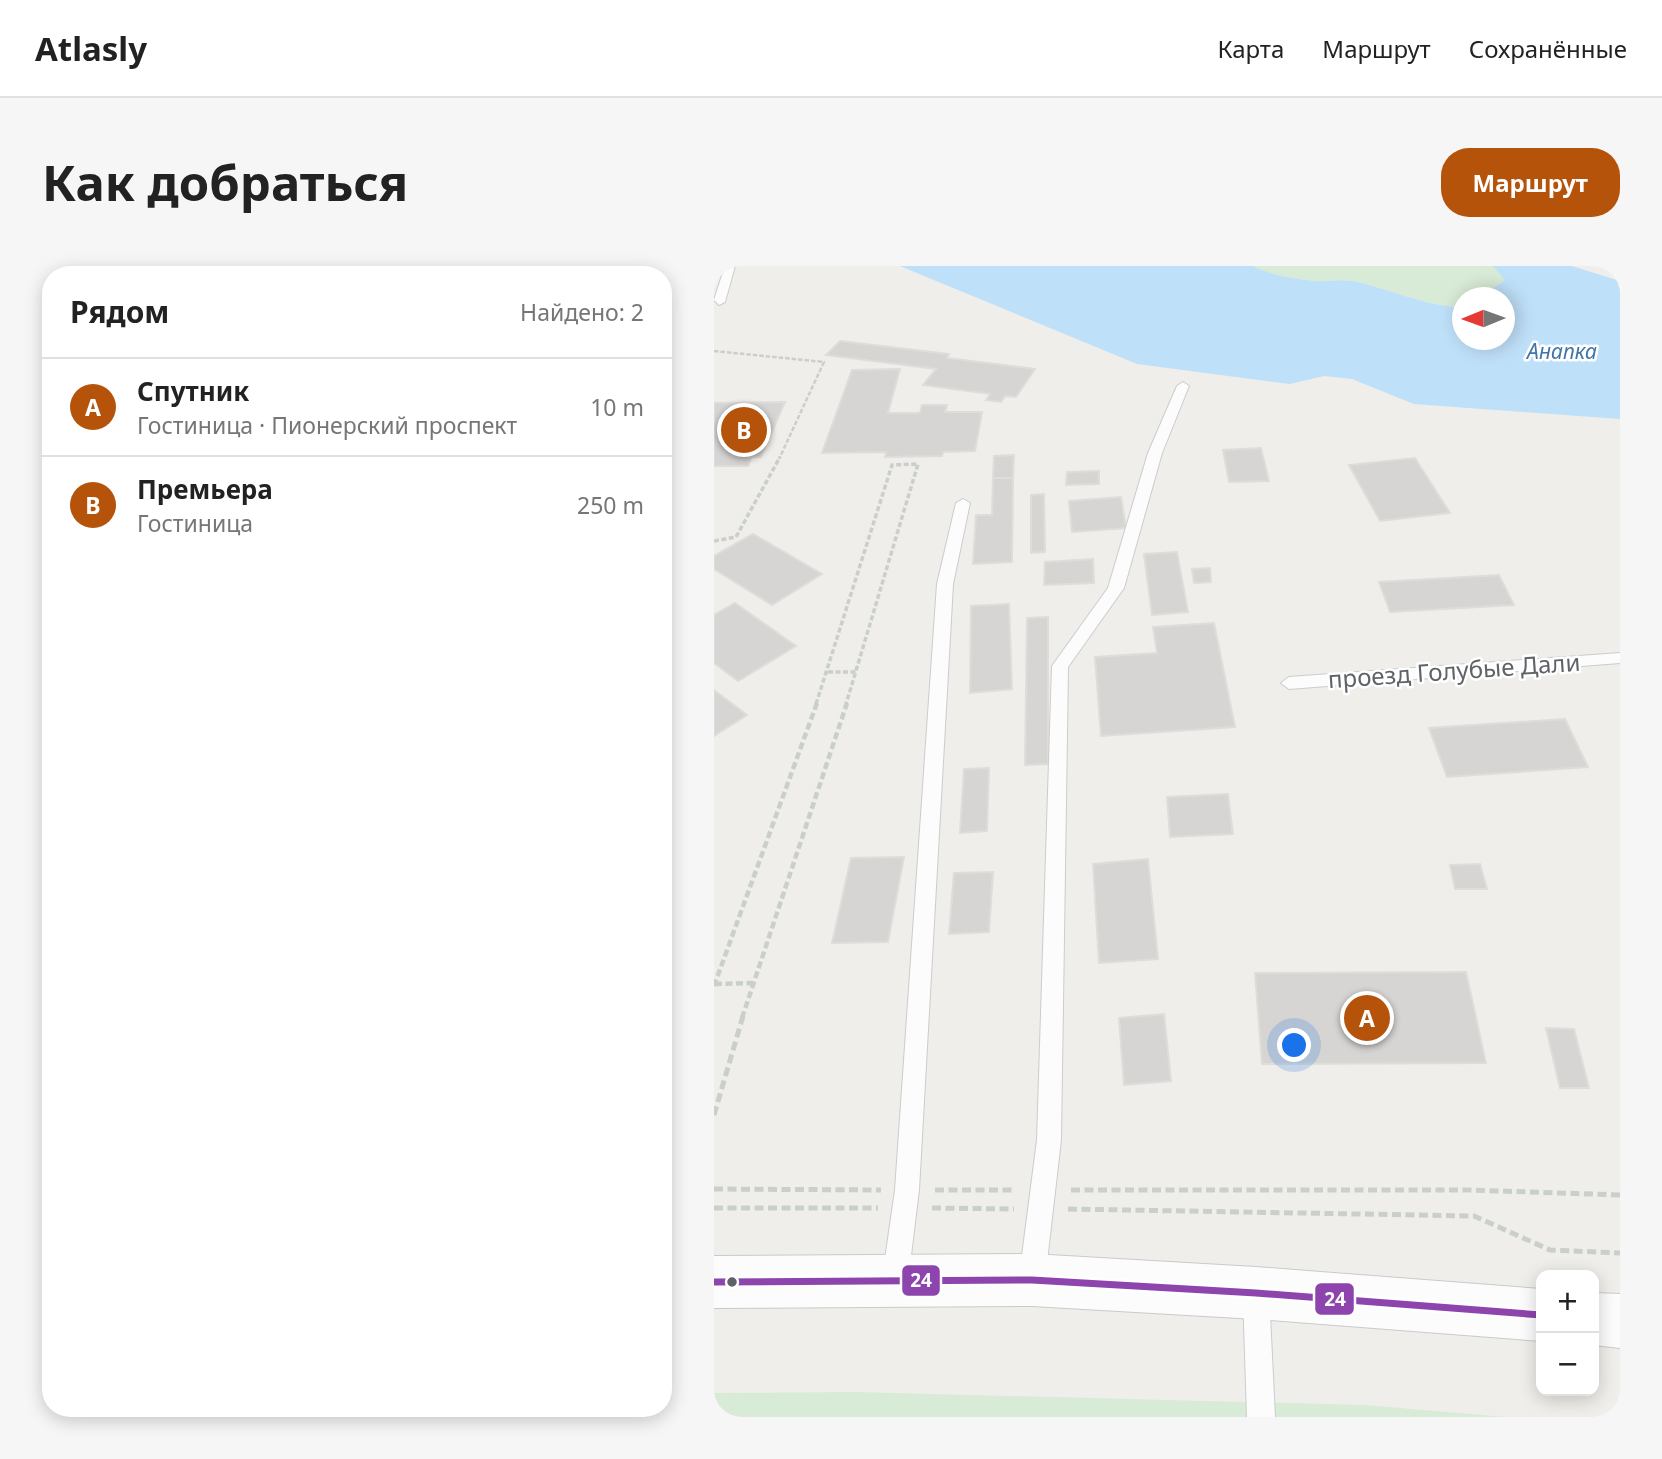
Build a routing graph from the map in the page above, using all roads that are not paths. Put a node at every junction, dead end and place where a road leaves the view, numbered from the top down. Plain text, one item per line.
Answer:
1 (730, 266) edge
2 (719, 302) dead end
3 (1182, 386) dead end
4 (963, 503) dead end
5 (1620, 658) edge
6 (1289, 683) dead end
7 (1032, 1280) junction
8 (895, 1281) junction
9 (714, 1282) edge
10 (1256, 1293) junction
11 (1536, 1315) edge
12 (1599, 1319) edge
13 (1620, 1321) edge
14 (1261, 1417) edge

1 - 2 lane
3 - 7 lane
4 - 8 lane
5 - 6 lane, проезд Голубые Дали
7 - 8 street
7 - 10 street
8 - 9 street
10 - 11 street
10 - 14 lane
12 - 13 street

